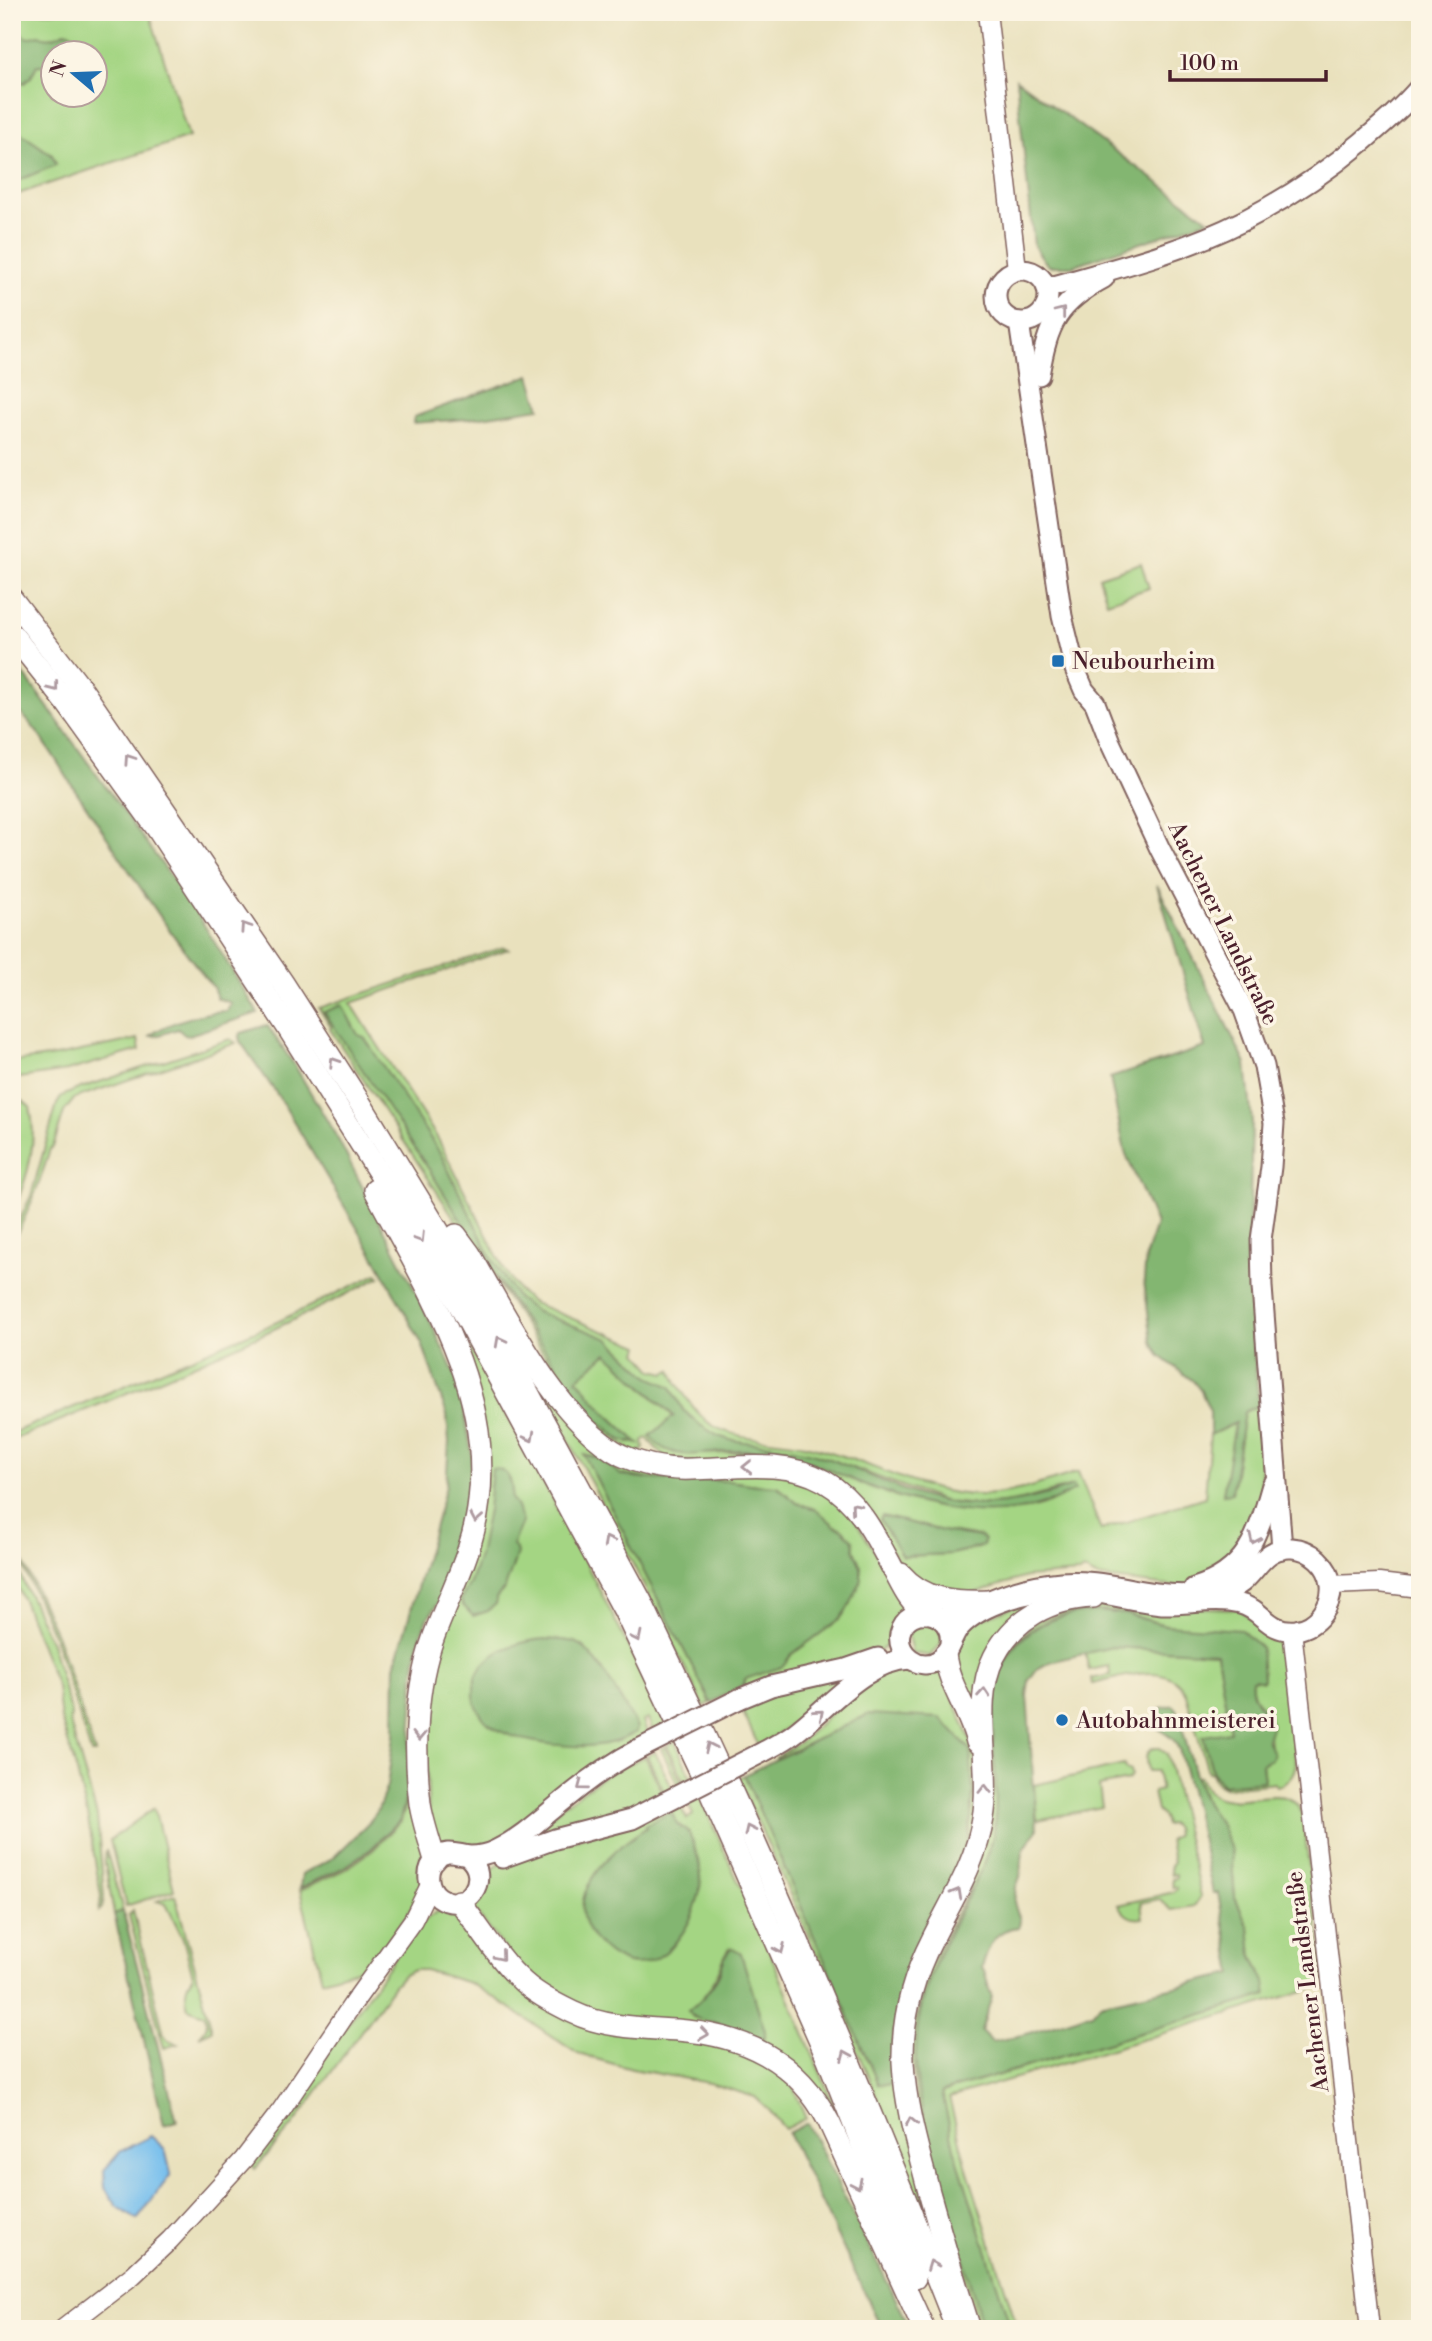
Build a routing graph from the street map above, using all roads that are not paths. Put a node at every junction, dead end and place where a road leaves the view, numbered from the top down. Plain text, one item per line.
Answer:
1 (987, 12) edge
2 (1420, 87) edge
3 (1133, 263) junction
4 (1017, 270) junction
5 (1047, 288) junction
6 (1026, 321) junction
7 (1039, 375) junction
8 (12, 599) edge
9 (12, 634) edge
10 (1089, 689) junction
11 (273, 987) junction
12 (296, 1022) junction
13 (332, 1097) junction
14 (362, 1106) junction
15 (1276, 1474) junction
16 (1282, 1549) junction
17 (883, 1550) junction
18 (1252, 1574) junction
19 (1331, 1585) junction
20 (1420, 1588) edge
21 (1096, 1592) junction
22 (1169, 1594) junction
23 (988, 1601) junction
24 (1256, 1612) junction
25 (933, 1616) junction
26 (1292, 1630) junction
27 (900, 1639) junction
28 (948, 1649) junction
29 (910, 1659) junction
30 (689, 1724) junction
31 (984, 1761) junction
32 (715, 1779) junction
33 (467, 1856) junction
34 (435, 1860) junction
35 (479, 1876) junction
36 (430, 1885) junction
37 (451, 1901) junction
38 (414, 1920) junction
39 (63, 2329) edge
40 (924, 2329) edge
41 (934, 2329) edge
42 (957, 2329) edge
43 (970, 2329) edge
44 (1370, 2329) edge

1 - 4 main road
2 - 3 main road
3 - 5 main road
7 -> 3 main road
4 - 5 main road
4 - 6 main road
5 - 6 main road
6 - 7 main road
6 - 10 main road
7 - 10 main road
11 -> 8 highway
9 -> 11 highway
10 - 15 main road, Aachener Landstraße
11 - 12 highway
12 - 13 highway
14 -> 12 highway
13 -> 30 highway
13 -> 34 highway
17 -> 14 highway
30 -> 14 highway
15 - 16 main road, Aachener Landstraße
15 -> 22 main road
16 - 18 main road
16 - 19 main road
17 - 23 highway
17 - 25 highway
18 - 22 main road
18 - 24 main road
19 - 20 main road
19 - 26 main road
21 - 24 main road
21 - 28 main road
31 -> 21 highway
22 - 23 main road
23 - 25 main road
24 - 26 main road
25 - 27 main road
25 - 28 main road
26 - 44 main road, Aachener Landstraße
27 - 29 main road
27 -> 33 main road, bridge
28 - 29 main road
28 - 31 highway
35 -> 29 main road, bridge
30 - 32 highway
43 -> 31 highway
32 -> 41 highway
42 -> 32 highway
33 - 34 main road
33 - 35 main road
34 - 36 main road
35 - 37 main road
36 - 37 main road
36 - 38 main road
37 - 38 main road
37 -> 40 highway
38 - 39 main road

